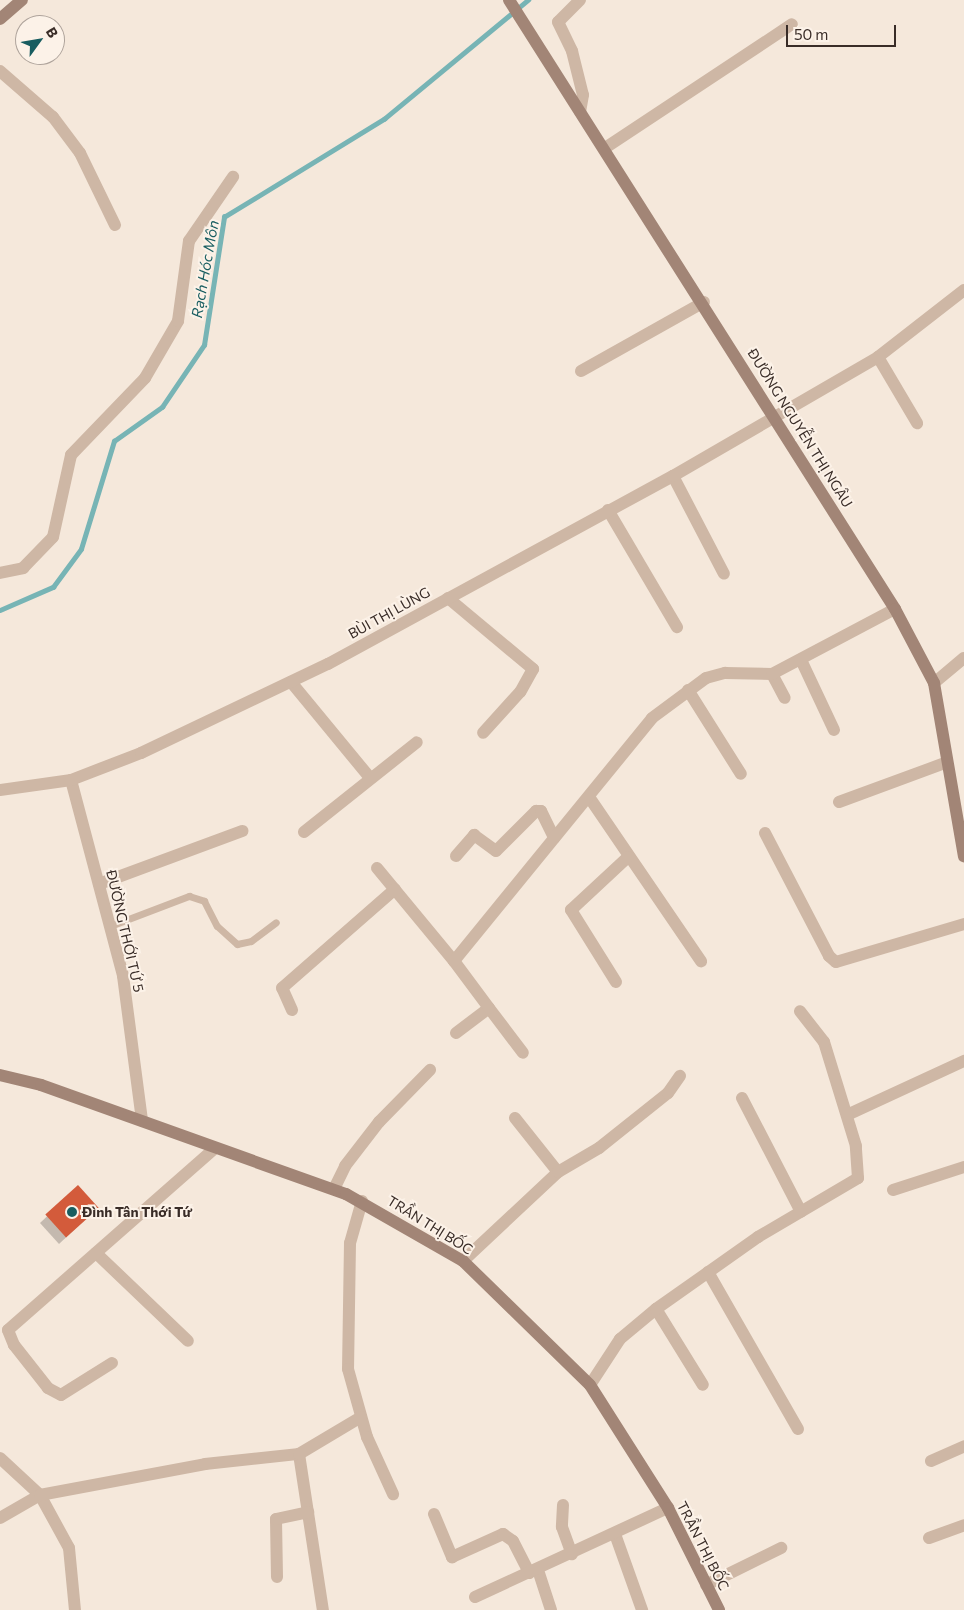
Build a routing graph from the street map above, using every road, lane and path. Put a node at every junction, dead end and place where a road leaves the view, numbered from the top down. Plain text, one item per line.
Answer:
1 (22, 0) edge
2 (509, 0) edge
3 (580, 0) edge
4 (0, 19) edge
5 (792, 24) dead end
6 (0, 71) edge
7 (580, 112) junction
8 (605, 148) junction
9 (233, 177) dead end
10 (116, 225) dead end
11 (964, 290) edge
12 (704, 302) junction
13 (878, 357) junction
14 (581, 371) dead end
15 (774, 416) junction
16 (917, 423) dead end
17 (673, 476) junction
18 (608, 510) junction
19 (0, 573) edge
20 (724, 574) dead end
21 (448, 598) junction
22 (895, 609) junction
23 (677, 626) dead end
24 (964, 658) edge
25 (802, 662) junction
26 (960, 671) edge
27 (772, 674) junction
28 (291, 682) junction
29 (934, 683) junction
30 (688, 690) junction
31 (785, 698) dead end
32 (834, 730) dead end
33 (483, 733) dead end
34 (417, 742) dead end
35 (945, 763) junction
36 (741, 774) dead end
37 (370, 778) junction
38 (71, 780) junction
39 (0, 790) edge
40 (590, 797) junction
41 (839, 802) dead end
42 (242, 831) dead end
43 (304, 832) dead end
44 (765, 833) dead end
45 (554, 838) junction
46 (456, 856) dead end
47 (964, 856) edge
48 (628, 857) junction
49 (377, 868) dead end
50 (99, 884) junction
51 (395, 889) junction
52 (276, 922) dead end
53 (964, 924) edge
54 (110, 926) junction
55 (454, 961) junction
56 (701, 961) dead end
57 (616, 982) dead end
58 (489, 1008) junction
59 (292, 1010) dead end
60 (800, 1011) dead end
61 (456, 1033) dead end
62 (523, 1052) dead end
63 (964, 1061) edge
64 (430, 1070) dead end
65 (0, 1075) edge
66 (680, 1076) dead end
67 (742, 1098) dead end
68 (846, 1115) junction
69 (515, 1118) dead end
70 (142, 1121) junction
71 (214, 1150) junction
72 (964, 1166) edge
73 (558, 1172) junction
74 (334, 1190) junction
75 (893, 1190) dead end
76 (362, 1201) junction
77 (801, 1212) junction
78 (96, 1253) junction
79 (463, 1261) junction
80 (708, 1272) junction
81 (656, 1309) junction
82 (188, 1341) dead end
83 (112, 1363) dead end
84 (703, 1384) dead end
85 (590, 1385) junction
86 (361, 1417) junction
87 (798, 1429) dead end
88 (964, 1446) edge
89 (299, 1454) junction
90 (0, 1458) edge
91 (931, 1461) dead end
92 (393, 1494) dead end
93 (40, 1495) junction
94 (563, 1505) dead end
95 (668, 1508) junction
96 (308, 1512) junction
97 (434, 1514) dead end
98 (0, 1518) edge
99 (964, 1525) edge
100 (614, 1534) junction
101 (929, 1538) dead end
102 (781, 1548) dead end
103 (572, 1554) junction
104 (533, 1571) junction
105 (277, 1577) dead end
106 (706, 1586) junction
107 (475, 1598) dead end
108 (75, 1610) edge
109 (323, 1610) edge
110 (551, 1610) edge
111 (642, 1610) edge
112 (719, 1610) edge

1 - 4 main road
2 - 7 main road, ĐƯỜNG NGUYỄN THỊ NGÂU
3 - 7 street
5 - 8 street
6 - 10 street
7 - 8 main road, ĐƯỜNG NGUYỄN THỊ NGÂU
8 - 12 main road, ĐƯỜNG NGUYỄN THỊ NGÂU
9 - 19 street
11 - 13 street, BÙI THỊ LÙNG
12 - 14 street
12 - 15 main road, ĐƯỜNG NGUYỄN THỊ NGÂU
13 - 15 street, BÙI THỊ LÙNG
13 - 16 street
15 - 17 street, BÙI THỊ LÙNG
15 - 22 main road, ĐƯỜNG NGUYỄN THỊ NGÂU
17 - 18 street, BÙI THỊ LÙNG
17 - 20 street
18 - 21 street, BÙI THỊ LÙNG
18 - 23 street
21 - 28 street, BÙI THỊ LÙNG
21 - 33 street
22 - 25 street
22 - 29 main road, ĐƯỜNG NGUYỄN THỊ NGÂU
24 - 26 street
25 - 27 street
25 - 32 street
26 - 29 street
27 - 30 street
27 - 31 street
28 - 37 street
28 - 38 street, BÙI THỊ LÙNG
29 - 35 main road, ĐƯỜNG NGUYỄN THỊ NGÂU
30 - 36 street
30 - 40 street
34 - 37 street
35 - 41 street
35 - 47 main road, ĐƯỜNG NGUYỄN THỊ NGÂU
37 - 43 street
38 - 39 street, BÙI THỊ LÙNG
38 - 50 street, ĐƯỜNG THỚI TỨ 5
40 - 45 street
40 - 48 street
42 - 50 street
44 - 53 street
45 - 46 street
45 - 55 street
48 - 56 street
48 - 57 street
49 - 51 street
50 - 54 street, ĐƯỜNG THỚI TỨ 5
51 - 55 street
51 - 59 street
52 - 54 lane
54 - 70 street, ĐƯỜNG THỚI TỨ 5
55 - 58 street
58 - 61 street
58 - 62 street
60 - 68 street
63 - 68 street
64 - 74 street
65 - 70 main road, TRẦN THỊ BỐC
66 - 73 street
67 - 77 street
68 - 77 street
69 - 73 street
70 - 71 main road, TRẦN THỊ BỐC
71 - 74 main road, TRẦN THỊ BỐC
71 - 78 street
72 - 75 street
73 - 79 street
74 - 76 main road, TRẦN THỊ BỐC
76 - 79 main road, TRẦN THỊ BỐC
76 - 86 street
77 - 80 street
78 - 82 street
78 - 83 street
79 - 85 main road, TRẦN THỊ BỐC
80 - 81 street
80 - 87 street
81 - 84 street
81 - 85 street
85 - 95 main road, TRẦN THỊ BỐC
86 - 89 street
86 - 92 street
88 - 91 street
89 - 93 street
89 - 96 street
90 - 93 street
93 - 98 street
93 - 108 street
94 - 103 street
95 - 100 street
95 - 106 main road, TRẦN THỊ BỐC
96 - 105 street
96 - 109 street
97 - 104 street
99 - 101 street
100 - 103 street
100 - 111 street
102 - 106 street
103 - 104 street
104 - 107 street
104 - 110 street
106 - 112 main road, TRẦN THỊ BỐC

